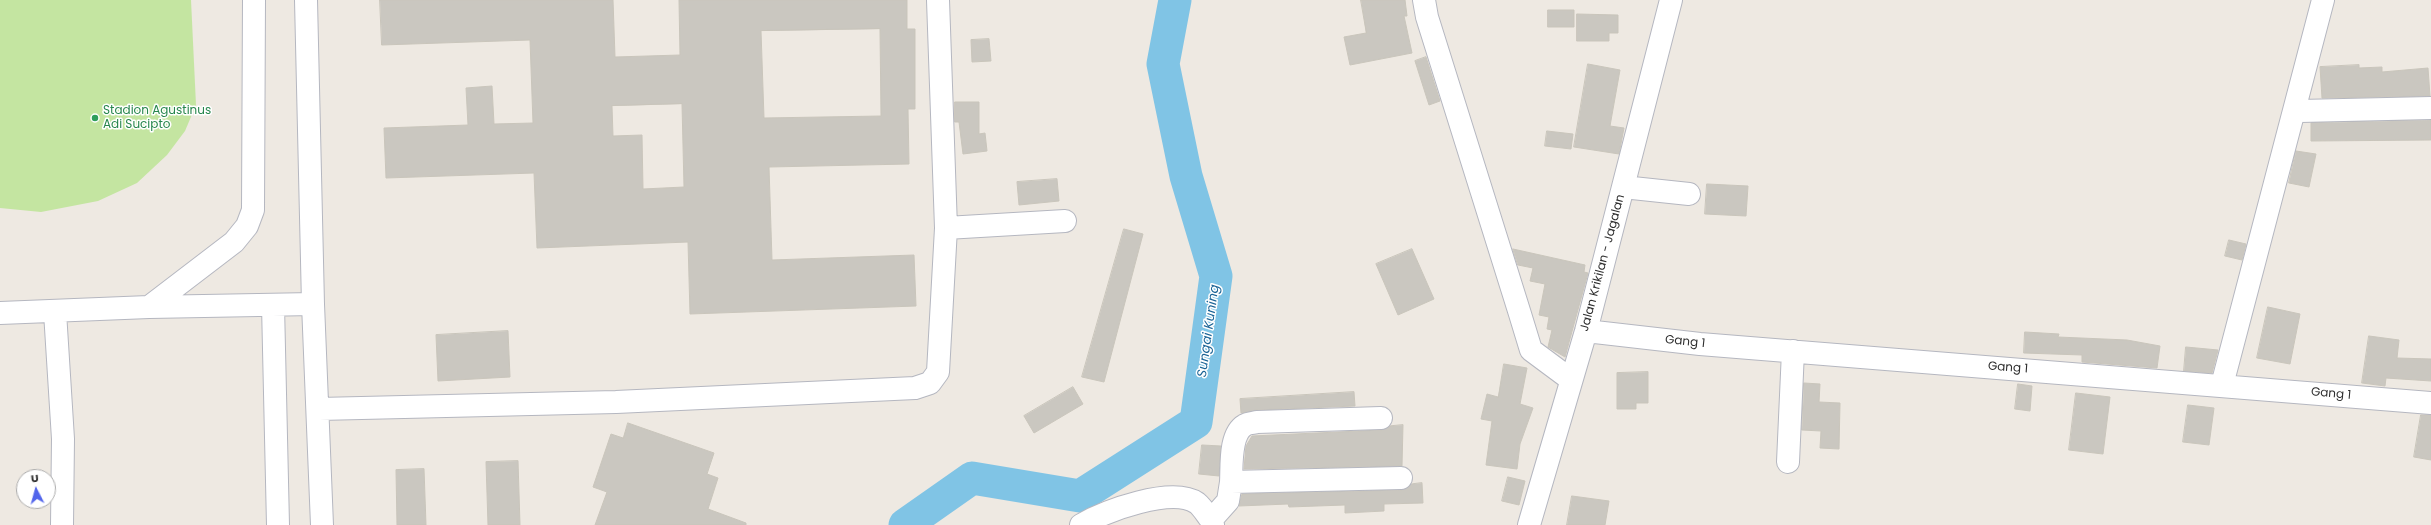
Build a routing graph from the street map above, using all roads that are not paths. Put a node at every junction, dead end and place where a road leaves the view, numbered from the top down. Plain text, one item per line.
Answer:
1 (254, 0) edge
2 (306, 0) edge
3 (938, 0) edge
4 (1424, 0) edge
5 (1671, 0) edge
6 (2323, 0) edge
7 (2431, 108) edge
8 (2300, 111) dead end
9 (1623, 186) junction
10 (1689, 194) dead end
11 (1065, 221) dead end
12 (946, 228) junction
13 (313, 304) junction
14 (272, 305) junction
15 (149, 307) junction
16 (55, 312) junction
17 (0, 313) edge
18 (1586, 331) junction
19 (1793, 351) junction
20 (1570, 379) junction
21 (2222, 385) junction
22 (2431, 403) edge
23 (318, 409) junction
24 (1381, 418) dead end
25 (1788, 462) dead end
26 (1401, 478) dead end
27 (1231, 482) junction
28 (1212, 522) edge
29 (62, 525) edge
30 (278, 525) edge
31 (322, 525) edge
32 (1082, 525) edge
33 (1529, 525) edge

1 - 15 street
2 - 13 street
3 - 12 street
4 - 20 street
5 - 9 street, Jalan Krikilan - Jagalan
6 - 21 street
7 - 8 street
9 - 10 street
9 - 18 street, Jalan Krikilan - Jagalan
11 - 12 street
12 - 23 street
13 - 14 street
13 - 23 street
14 - 15 street
14 - 30 street
15 - 16 street
16 - 17 street
16 - 29 street
18 - 19 street, Gang 1
18 - 20 street, Jalan Krikilan - Jagalan
19 - 21 street, Gang 1
19 - 25 street
20 - 33 street, Jalan Krikilan - Jagalan
21 - 22 street, Gang 1
23 - 31 street
24 - 27 street
26 - 27 street
27 - 28 street
28 - 32 street

